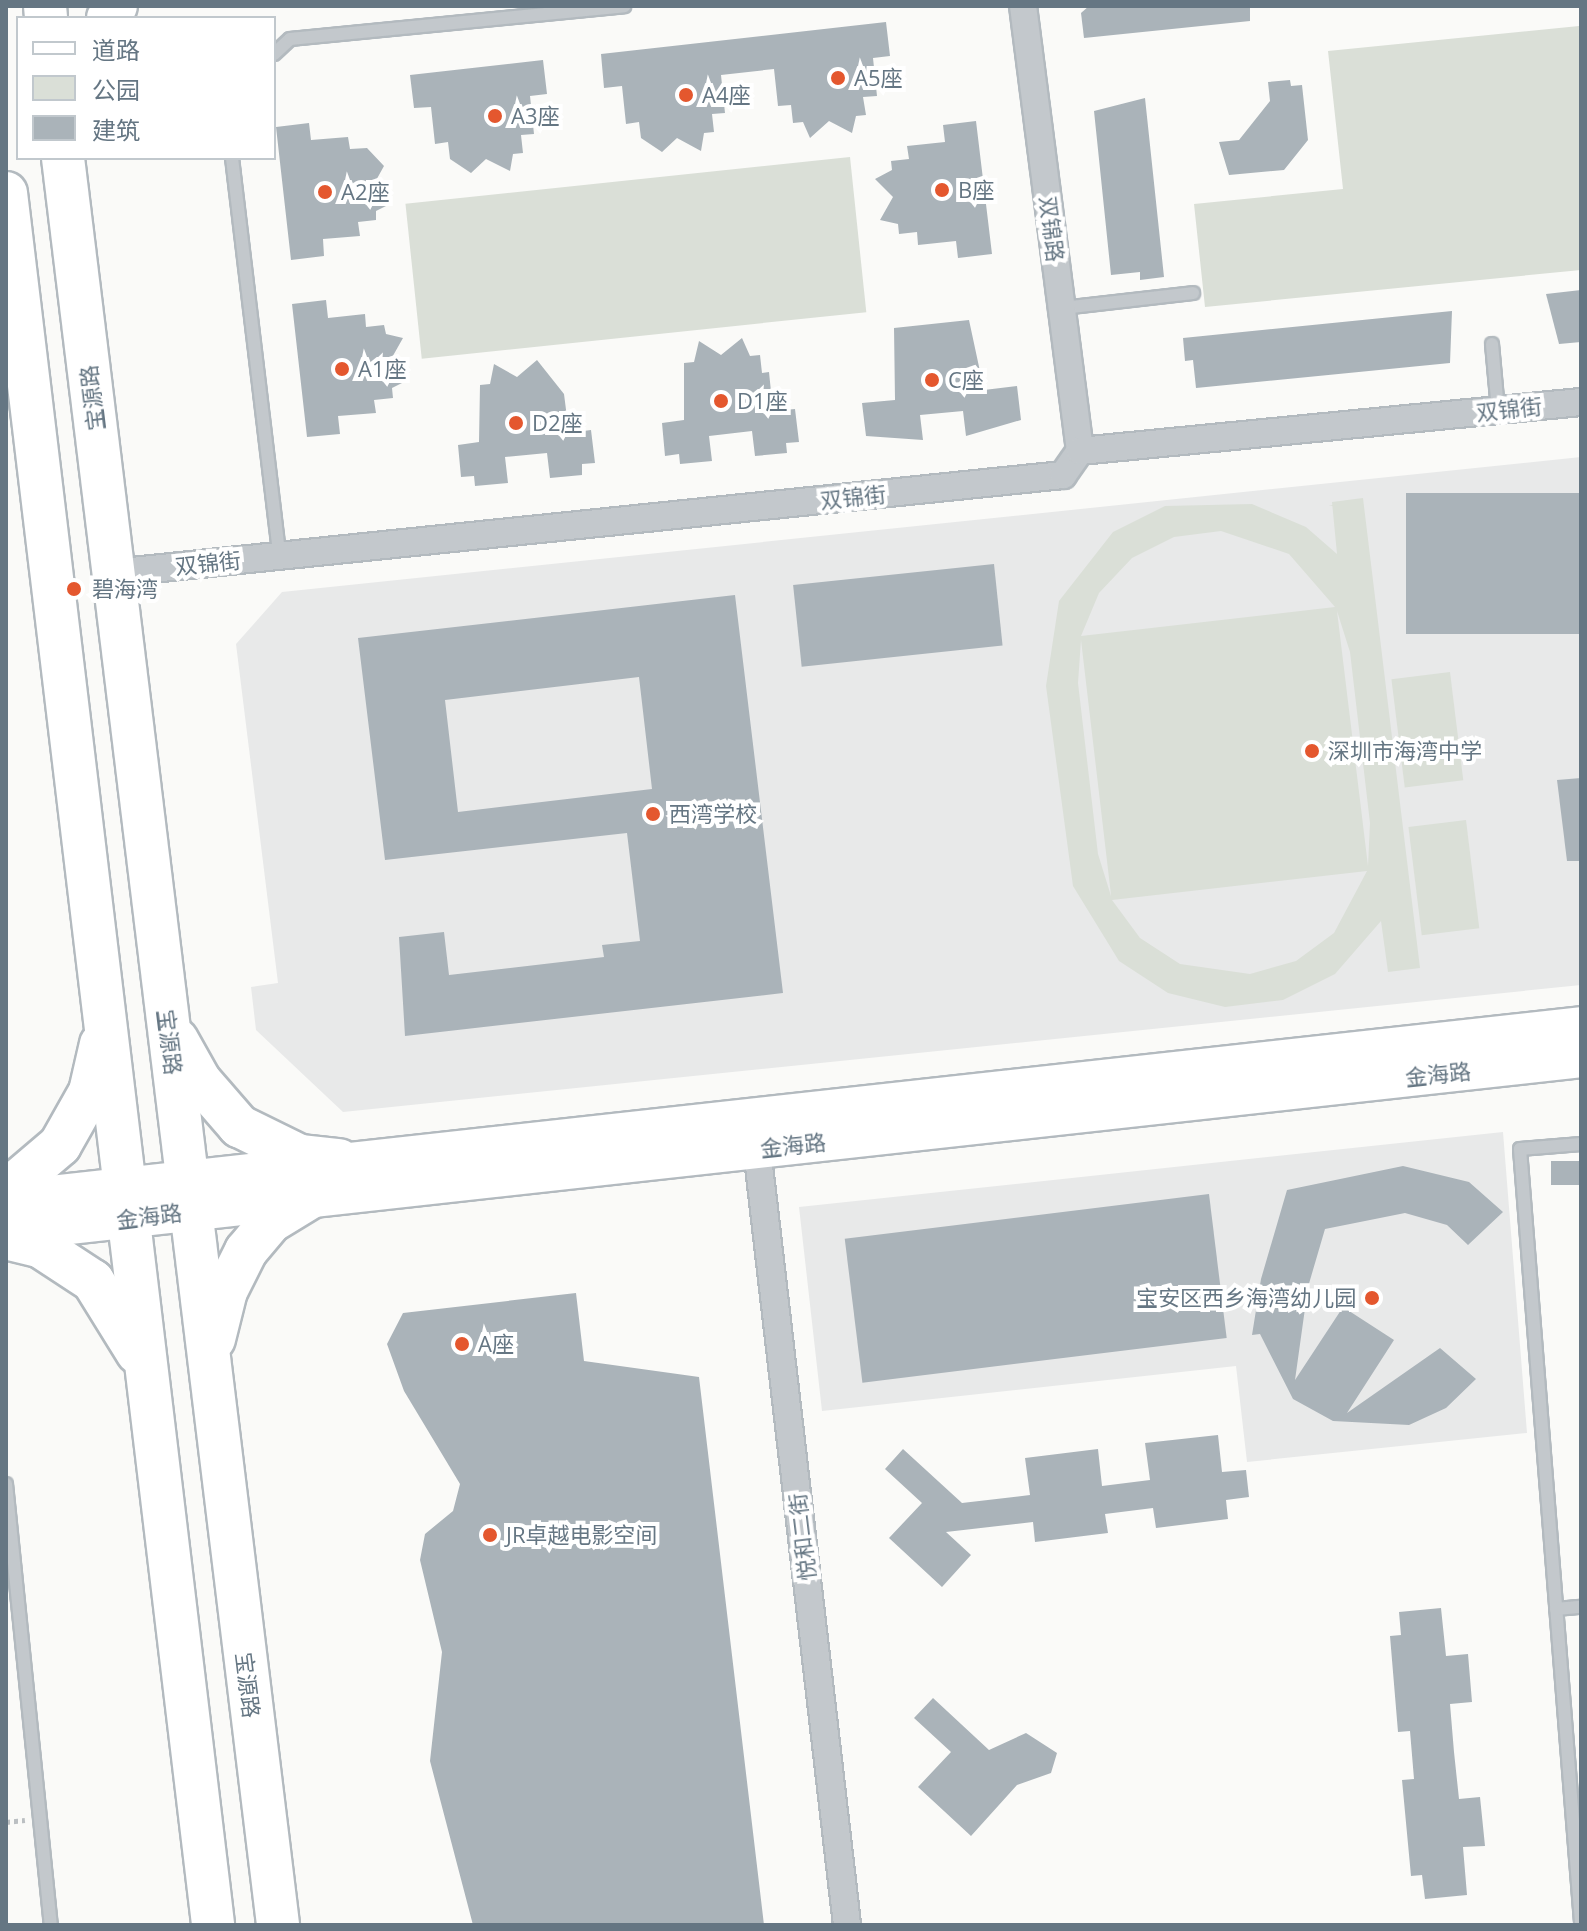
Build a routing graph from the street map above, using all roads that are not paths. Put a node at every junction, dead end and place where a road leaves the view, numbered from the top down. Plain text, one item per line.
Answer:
1 (624, 6) edge
2 (1023, 6) edge
3 (276, 52) edge
4 (232, 160) edge
5 (65, 163) edge
6 (6, 193) edge
7 (1193, 293) dead end
8 (1062, 308) junction
9 (1492, 344) dead end
10 (1581, 402) edge
11 (1498, 410) junction
12 (1080, 451) junction
13 (279, 555) junction
14 (113, 573) junction
15 (104, 1011) junction
16 (167, 1019) junction
17 (1581, 1025) edge
18 (1581, 1059) edge
19 (1581, 1144) edge
20 (757, 1149) junction
21 (339, 1160) junction
22 (6, 1191) edge
23 (189, 1194) junction
24 (311, 1197) junction
25 (6, 1199) edge
26 (128, 1201) junction
27 (6, 1236) edge
28 (209, 1375) junction
29 (152, 1410) junction
30 (6, 1484) edge
31 (1581, 1607) edge
32 (1556, 1609) junction
33 (1581, 1922) edge
34 (51, 1925) edge
35 (213, 1925) edge
36 (278, 1925) edge
37 (847, 1925) edge

1 - 3 lane
2 - 8 street, 双锦路
4 - 13 lane
5 - 14 main road, 宝源路
6 - 15 main road
7 - 8 lane
8 - 12 street, 双锦路
9 - 11 lane
10 - 11 street, 双锦街
11 - 12 street, 双锦街
12 - 13 street, 双锦街
13 - 14 street, 双锦街
14 - 16 main road, 宝源路
15 - 22 main road
15 - 26 main road
16 - 21 main road
16 - 23 main road, 宝源路
17 - 21 street, 金海路
18 - 20 street, 金海路
19 - 32 lane
20 - 24 street, 金海路
20 - 37 street, 悦和二街
21 - 23 street, 金海路
23 - 24 street, 金海路
23 - 26 street, 金海路
23 - 28 main road, 宝源路
24 - 28 main road
25 - 26 street, 金海路
26 - 27 street, 金海路
26 - 29 main road
27 - 29 main road
28 - 36 main road, 宝源路
29 - 35 main road
30 - 34 lane
31 - 32 lane
32 - 33 lane

